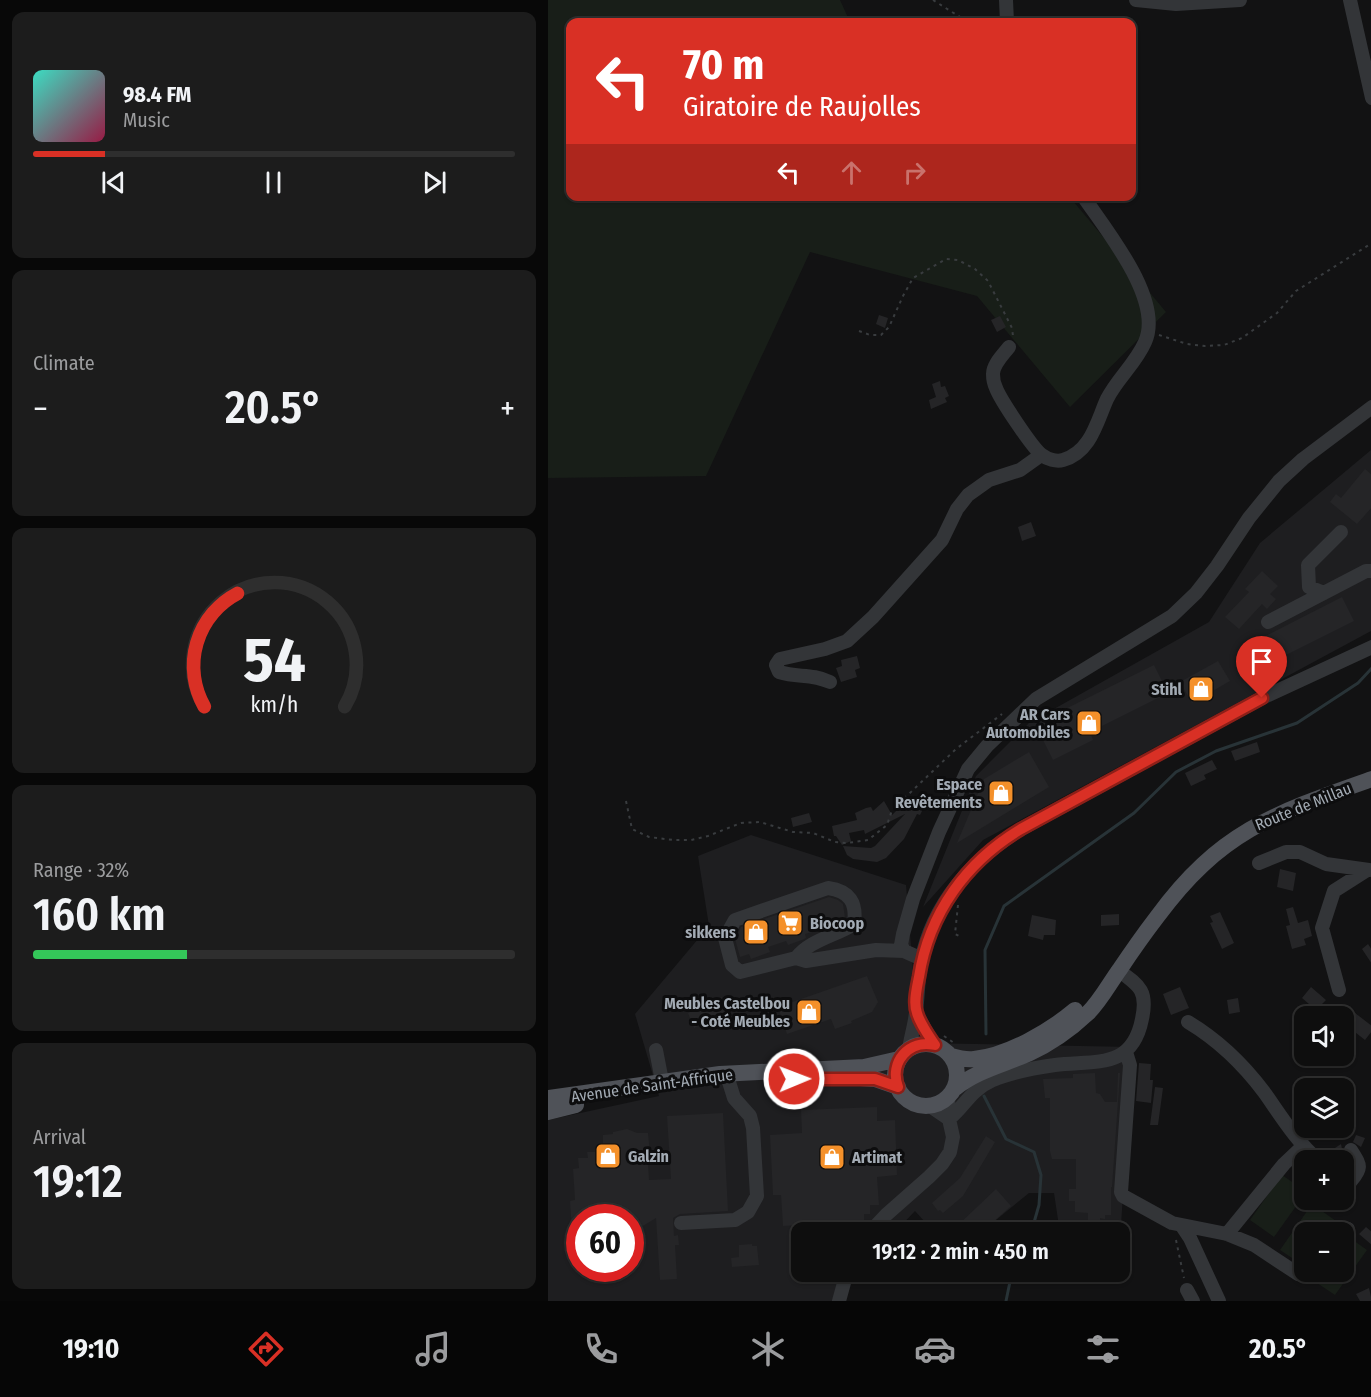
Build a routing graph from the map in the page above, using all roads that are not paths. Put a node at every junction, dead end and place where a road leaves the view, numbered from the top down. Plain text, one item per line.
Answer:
1 (1006, 0) edge
2 (1136, 0) edge
3 (1240, 0) edge
4 (1350, 0) edge
5 (1007, 18) edge
6 (1372, 98) edge
7 (1086, 201) edge
8 (1009, 347) road end
9 (1372, 407) edge
10 (1041, 455) junction
11 (1341, 532) dead end
12 (1372, 571) edge
13 (1324, 593) junction
14 (1268, 622) dead end
15 (1372, 647) edge
16 (830, 682) dead end
17 (1372, 779) edge
18 (1259, 863) dead end
19 (1369, 870) edge
20 (904, 951) junction
21 (796, 958) junction
22 (922, 959) junction
23 (1118, 970) junction
24 (1339, 990) dead end
25 (916, 1013) junction
26 (1188, 1023) dead end
27 (937, 1039) junction
28 (656, 1050) dead end
29 (953, 1050) junction
30 (1126, 1052) junction
31 (904, 1054) junction
32 (662, 1081) junction
33 (729, 1082) junction
34 (898, 1087) junction
35 (951, 1093) junction
36 (548, 1098) edge
37 (930, 1106) junction
38 (548, 1112) edge
39 (949, 1119) junction
40 (1302, 1147) junction
41 (1306, 1150) edge
42 (1354, 1155) edge
43 (1354, 1178) edge
44 (879, 1222) edge
45 (681, 1223) dead end
46 (1179, 1232) junction
47 (1227, 1234) junction
48 (1294, 1271) edge
49 (1219, 1301) edge

1 - 5 street
2 - 3 street
4 - 6 street
7 - 10 street
8 - 10 street
9 - 20 street
10 - 16 street
11 - 13 street
12 - 13 street
13 - 14 street
15 - 22 street
17 - 23 main road, Route de Millau
18 - 19 street
19 - 24 street
20 - 21 street
20 - 22 street
21 - 21 street
22 - 25 street
23 - 29 main road, Route de Millau
23 - 30 street
23 - 35 main road, Route de Millau
25 - 27 street
25 - 31 street
26 - 40 street
27 - 29 main road
27 - 31 main road, Avenue de Saint-Affrique
28 - 32 street
29 - 35 main road
30 - 39 street
30 - 46 street
31 - 32 main road, Avenue de Saint-Affrique
31 - 34 main road
32 - 36 main road, Avenue de Saint-Affrique
33 - 34 main road, Avenue de Saint-Affrique
33 - 38 main road, Avenue de Saint-Affrique
33 - 45 street
34 - 37 main road
35 - 37 main road, Route de Millau
35 - 39 street
37 - 39 street
39 - 44 street
40 - 41 street
40 - 47 street
42 - 43 street
46 - 47 street
46 - 49 street
47 - 48 street

